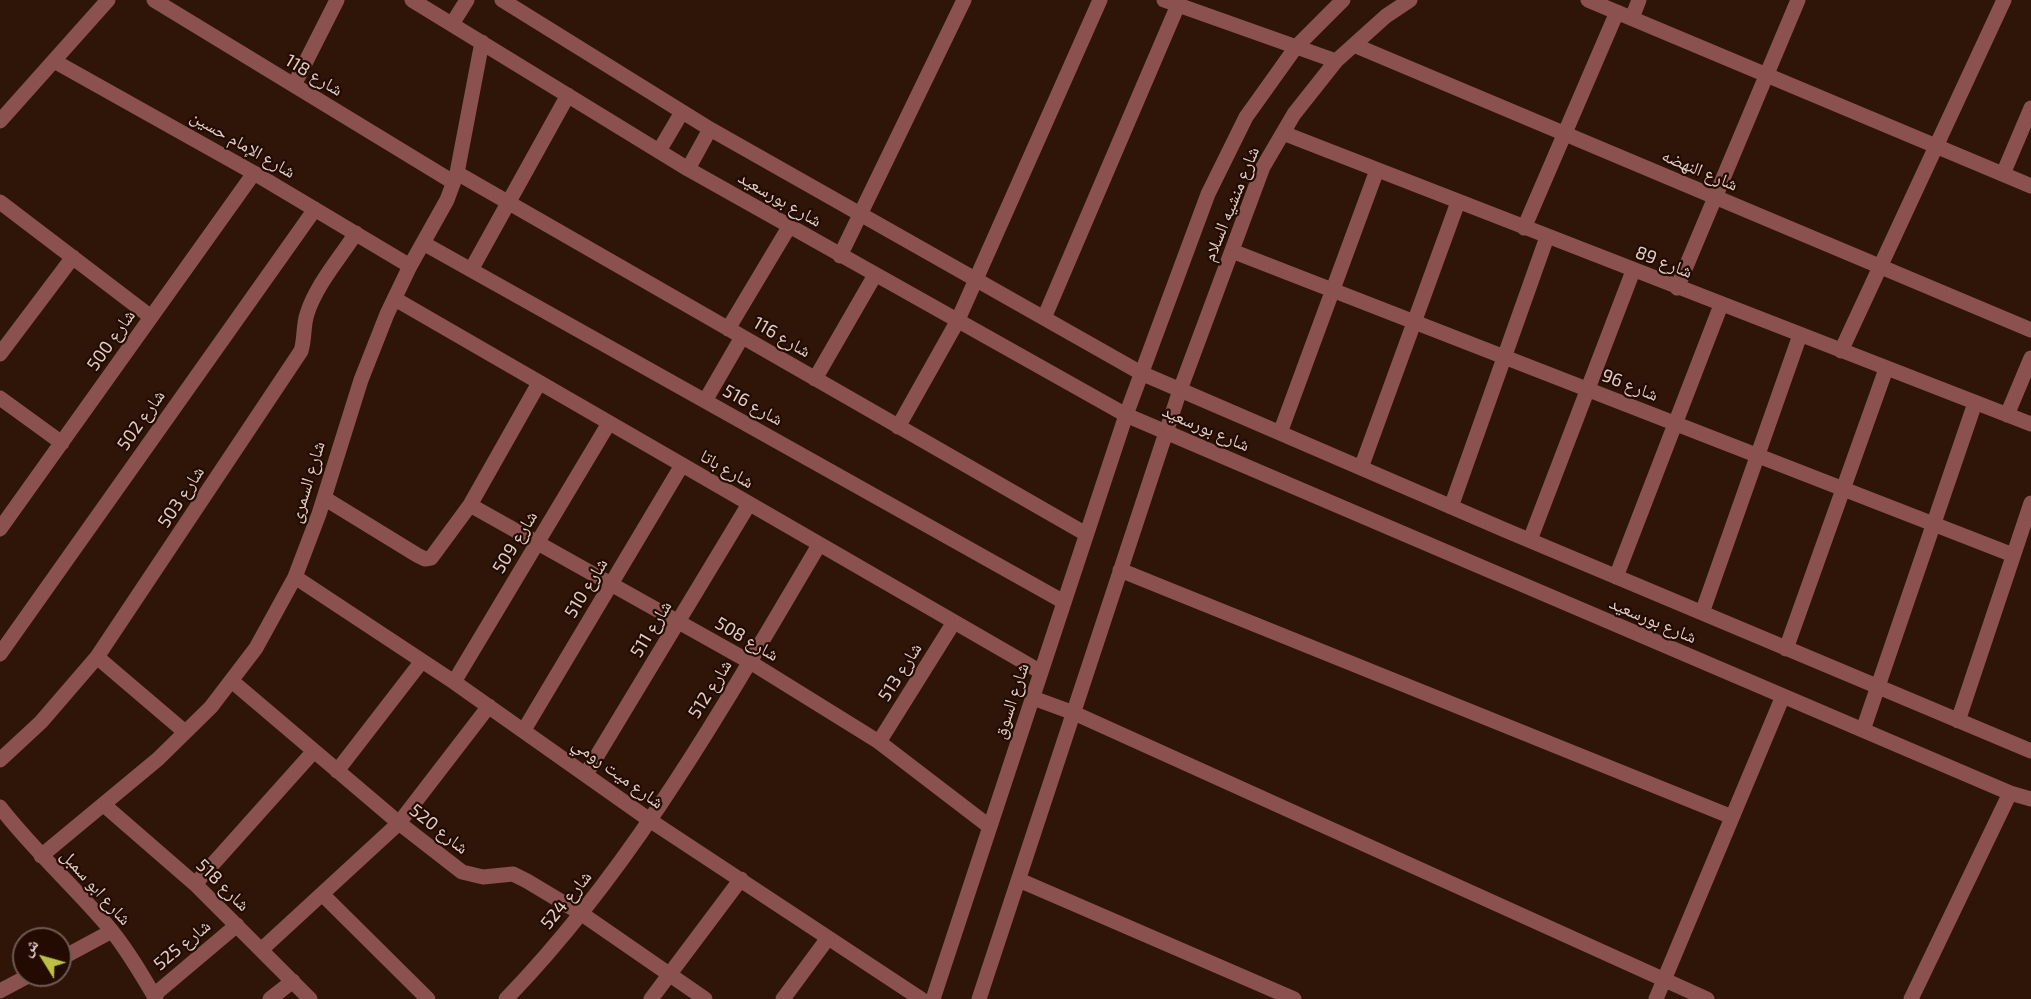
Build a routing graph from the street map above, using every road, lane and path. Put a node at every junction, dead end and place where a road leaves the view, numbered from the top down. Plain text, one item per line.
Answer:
1 (108, 0) edge
2 (154, 0) edge
3 (337, 0) edge
4 (412, 0) edge
5 (467, 0) edge
6 (502, 0) edge
7 (964, 0) edge
8 (1100, 0) edge
9 (1337, 0) edge
10 (1343, 0) edge
11 (1410, 0) edge
12 (1588, 0) edge
13 (1639, 0) edge
14 (1798, 0) edge
15 (2004, 0) edge
16 (1171, 3) edge
17 (1617, 12) junction
18 (1328, 16) junction
19 (1632, 18) junction
20 (452, 24) junction
21 (482, 42) junction
22 (1354, 45) junction
23 (1296, 47) junction
24 (54, 61) junction
25 (1336, 61) junction
26 (1767, 75) junction
27 (294, 86) junction
28 (568, 95) junction
29 (2031, 108) edge
30 (682, 112) junction
31 (0, 121) edge
32 (710, 129) junction
33 (1283, 133) junction
34 (1564, 134) junction
35 (1936, 146) junction
36 (658, 151) junction
37 (687, 169) junction
38 (1377, 170) junction
39 (255, 172) junction
40 (2003, 174) junction
41 (455, 178) junction
42 (2031, 186) edge
43 (1715, 197) junction
44 (0, 202) edge
45 (509, 202) junction
46 (1458, 202) junction
47 (315, 208) junction
48 (860, 214) junction
49 (789, 227) junction
50 (1524, 228) junction
51 (356, 233) junction
52 (1547, 237) junction
53 (423, 243) junction
54 (1232, 251) junction
55 (840, 256) junction
56 (73, 257) junction
57 (410, 266) junction
58 (1880, 267) junction
59 (471, 270) junction
60 (1633, 271) junction
61 (874, 275) junction
62 (976, 280) junction
63 (1677, 288) junction
64 (1333, 291) junction
65 (395, 299) junction
66 (1720, 305) junction
67 (151, 317) junction
68 (1044, 318) junction
69 (957, 322) junction
70 (1414, 322) junction
71 (728, 329) junction
72 (2031, 330) edge
73 (1800, 335) junction
74 (742, 337) junction
75 (1841, 351) junction
76 (0, 354) edge
77 (1504, 358) junction
78 (2031, 358) edge
79 (1886, 369) junction
80 (1141, 373) junction
81 (815, 379) junction
82 (539, 383) junction
83 (1180, 390) junction
84 (1587, 390) junction
85 (0, 398) edge
86 (705, 401) junction
87 (1975, 403) junction
88 (1126, 415) junction
89 (2007, 415) junction
90 (609, 423) junction
91 (1675, 424) junction
92 (2031, 424) edge
93 (898, 427) junction
94 (1166, 432) junction
95 (1280, 433) junction
96 (62, 443) junction
97 (1757, 456) junction
98 (682, 465) junction
99 (1361, 468) junction
100 (1843, 489) junction
101 (324, 498) junction
102 (2031, 503) edge
103 (749, 504) junction
104 (470, 505) junction
105 (1451, 507) junction
106 (1934, 525) junction
107 (0, 529) edge
108 (1086, 534) junction
109 (1530, 540) junction
110 (537, 544) junction
111 (819, 544) junction
112 (2013, 555) junction
113 (1120, 570) junction
114 (294, 577) junction
115 (1616, 577) junction
116 (611, 585) junction
117 (1064, 602) junction
118 (1702, 613) junction
119 (678, 622) junction
120 (954, 622) junction
121 (1786, 649) junction
122 (0, 654) edge
123 (97, 657) junction
124 (422, 661) junction
125 (750, 662) junction
126 (1041, 672) junction
127 (232, 682) junction
128 (454, 682) junction
129 (1878, 687) junction
130 (1783, 696) junction
131 (1033, 698) junction
132 (489, 706) junction
133 (1074, 713) junction
134 (1958, 721) junction
135 (524, 730) junction
136 (1863, 730) junction
137 (185, 732) junction
138 (879, 742) junction
139 (314, 751) junction
140 (2031, 751) edge
141 (0, 760) edge
142 (337, 771) junction
143 (586, 774) junction
144 (2010, 793) junction
145 (2031, 799) edge
146 (104, 805) junction
147 (0, 807) edge
148 (1732, 817) junction
149 (651, 821) junction
150 (399, 823) junction
151 (990, 827) junction
152 (41, 856) junction
153 (741, 879) junction
154 (1019, 880) junction
155 (195, 884) junction
156 (322, 894) junction
157 (582, 914) junction
158 (237, 925) junction
159 (112, 931) junction
160 (828, 938) junction
161 (261, 950) junction
162 (72, 953) edge
163 (669, 975) junction
164 (1665, 979) junction
165 (293, 981) junction
166 (155, 997) edge
167 (270, 999) edge
168 (310, 999) edge
169 (428, 999) edge
170 (506, 999) edge
171 (651, 999) edge
172 (705, 999) edge
173 (783, 999) edge
174 (921, 999) edge
175 (933, 999) edge
176 (979, 999) edge
177 (1294, 999) edge
178 (1656, 999) edge
179 (1707, 999) edge
180 (1911, 999) edge

1 - 24 street
2 - 27 street, شارع 118
3 - 27 street
4 - 20 street, شارع بورسعيد
5 - 20 street
6 - 30 street, شارع بورسعيد
7 - 48 street
8 - 62 street
9 - 18 street
10 - 18 street, شارع منشيه السلام
11 - 22 street, شارع منشيه السلام
12 - 17 street
13 - 19 street
14 - 26 street
15 - 35 street
16 - 23 street
16 - 68 street
17 - 19 street
17 - 34 street
18 - 23 street, شارع منشيه السلام
19 - 26 street
20 - 21 street, شارع بورسعيد
21 - 28 street, شارع بورسعيد
21 - 41 street, شارع السمرى
22 - 25 street, شارع منشيه السلام
22 - 34 street, شارع النهضه
23 - 25 street
23 - 80 street, شارع منشيه السلام
24 - 31 street
24 - 39 street, شارع الإمام حسين
25 - 33 street, شارع منشيه السلام
26 - 35 street
26 - 43 street
27 - 41 street, شارع 118
28 - 36 street, شارع بورسعيد
28 - 45 street
29 - 40 street
30 - 32 street, شارع بورسعيد
30 - 36 street
32 - 37 street
32 - 48 street, شارع بورسعيد
33 - 38 street, شارع 89
33 - 54 street, شارع منشيه السلام
34 - 43 street, شارع النهضه
34 - 50 street
35 - 40 street
35 - 58 street
36 - 37 street, شارع بورسعيد
37 - 49 street, شارع بورسعيد
38 - 46 street, شارع 89
38 - 64 street
39 - 47 street, شارع الإمام حسين
39 - 67 street, شارع 500
40 - 42 street
41 - 45 street, شارع 116
41 - 53 street, شارع السمرى
43 - 58 street, شارع النهضه
43 - 63 street
44 - 56 street
45 - 59 street
45 - 71 street, شارع 116
46 - 50 street, شارع 89
46 - 70 street
47 - 51 street, شارع الإمام حسين
47 - 122 street, شارع 502
48 - 55 street
48 - 62 street, شارع بورسعيد
49 - 55 street, شارع بورسعيد
49 - 71 street
50 - 52 street, شارع 89
51 - 57 street, شارع الإمام حسين
51 - 123 street, شارع 503
52 - 60 street, شارع 89
52 - 77 street
53 - 57 street, شارع السمرى
53 - 59 street, شارع 516
54 - 64 street, شارع 96
54 - 83 street, شارع منشيه السلام
55 - 61 street, شارع بورسعيد
56 - 67 street
56 - 76 street
57 - 65 street, شارع السمرى
58 - 72 street, شارع النهضه
58 - 75 street
59 - 86 street, شارع 516
60 - 63 street, شارع 89
60 - 84 street
61 - 69 street, شارع بورسعيد
61 - 81 street
62 - 68 street, شارع بورسعيد
62 - 69 street
63 - 66 street, شارع 89
64 - 70 street, شارع 96
64 - 95 street
65 - 82 street, شارع باتا
65 - 101 street, شارع السمرى
66 - 73 street, شارع 89
66 - 91 street
67 - 96 street, شارع 500
68 - 80 street, شارع بورسعيد
69 - 88 street, شارع بورسعيد
69 - 93 street
70 - 77 street, شارع 96
70 - 99 street
71 - 74 street, شارع 116
73 - 75 street, شارع 89
73 - 97 street
74 - 81 street, شارع 116
74 - 86 street
75 - 79 street, شارع 89
77 - 84 street, شارع 96
77 - 105 street
78 - 89 street
79 - 87 street, شارع 89
79 - 100 street
80 - 83 street, شارع بورسعيد
80 - 88 street, شارع منشيه السلام
81 - 93 street, شارع 116
82 - 90 street, شارع باتا
82 - 104 street
83 - 94 street, شارع منشيه السلام
83 - 95 street, شارع بورسعيد
84 - 91 street, شارع 96
84 - 109 street
85 - 96 street
86 - 117 street, شارع 516
87 - 89 street, شارع 89
87 - 106 street
88 - 94 street, شارع بورسعيد
88 - 108 street, شارع السوق
89 - 92 street, شارع 89
90 - 98 street, شارع باتا
90 - 110 street, شارع 509
91 - 97 street, شارع 96
91 - 115 street
93 - 108 street, شارع 116
94 - 113 street
94 - 130 street, شارع بورسعيد
95 - 99 street, شارع بورسعيد
96 - 107 street, شارع 500
97 - 100 street, شارع 96
97 - 118 street
98 - 103 street, شارع باتا
98 - 116 street, شارع 510
99 - 105 street, شارع بورسعيد
100 - 106 street, شارع 96
100 - 121 street
101 - 104 street
101 - 114 street, شارع السمرى
102 - 112 street
103 - 111 street, شارع باتا
103 - 119 street, شارع 511
104 - 110 street, شارع 508
105 - 109 street, شارع بورسعيد
106 - 112 street, شارع 96
106 - 129 street
108 - 117 street, شارع السوق
109 - 115 street, شارع بورسعيد
110 - 116 street, شارع 508
110 - 128 street, شارع 509
111 - 120 street, شارع باتا
111 - 125 street, شارع 512
112 - 134 street
113 - 133 street
113 - 148 street
114 - 124 street, شارع ميت رومي
114 - 127 street, شارع السمرى
115 - 118 street, شارع بورسعيد
116 - 119 street, شارع 508
116 - 135 street, شارع 510
117 - 126 street, شارع السوق
118 - 121 street, شارع بورسعيد
119 - 125 street, شارع 508
119 - 143 street, شارع 511
120 - 126 street, شارع باتا
120 - 138 street, شارع 513
121 - 129 street, شارع بورسعيد
123 - 137 street
123 - 141 street, شارع 503
124 - 128 street, شارع ميت رومي
124 - 142 street
125 - 138 street, شارع 508
125 - 149 street, شارع 512
126 - 131 street, شارع السوق
127 - 137 street, شارع السمرى
127 - 139 street, شارع 520
128 - 132 street, شارع ميت رومي
129 - 134 street, شارع بورسعيد
129 - 136 street
130 - 136 street, شارع بورسعيد
130 - 148 street
131 - 133 street
131 - 151 street, شارع السوق
132 - 135 street, شارع ميت رومي
132 - 150 street
133 - 154 street
133 - 164 street
134 - 140 street, شارع بورسعيد
135 - 143 street, شارع ميت رومي
136 - 144 street, شارع بورسعيد
137 - 146 street, شارع السمرى
138 - 151 street, شارع 508
139 - 142 street, شارع 520
139 - 155 street
142 - 150 street, شارع 520
143 - 149 street, شارع ميت رومي
144 - 145 street, شارع بورسعيد
144 - 180 street
146 - 152 street, شارع السمرى
146 - 155 street, شارع 518
147 - 152 street, شارع ابو سمبل
148 - 164 street
149 - 153 street, شارع ميت رومي
149 - 157 street, شارع 524
150 - 156 street
150 - 157 street, شارع 520
151 - 175 street, شارع السوق
152 - 159 street, شارع ابو سمبل
153 - 160 street, شارع ميت رومي
153 - 163 street
154 - 176 street
154 - 177 street
155 - 158 street, شارع 518
156 - 161 street
156 - 169 street
157 - 163 street, شارع 520
157 - 170 street, شارع 524
158 - 161 street, شارع 518
158 - 166 street, شارع 525
159 - 162 street
159 - 166 street, شارع ابو سمبل
160 - 173 street
160 - 174 street, شارع ميت رومي
161 - 165 street, شارع 518
163 - 171 street
163 - 172 street, شارع 520
164 - 178 street
164 - 179 street
165 - 167 street
165 - 168 street, شارع 518

